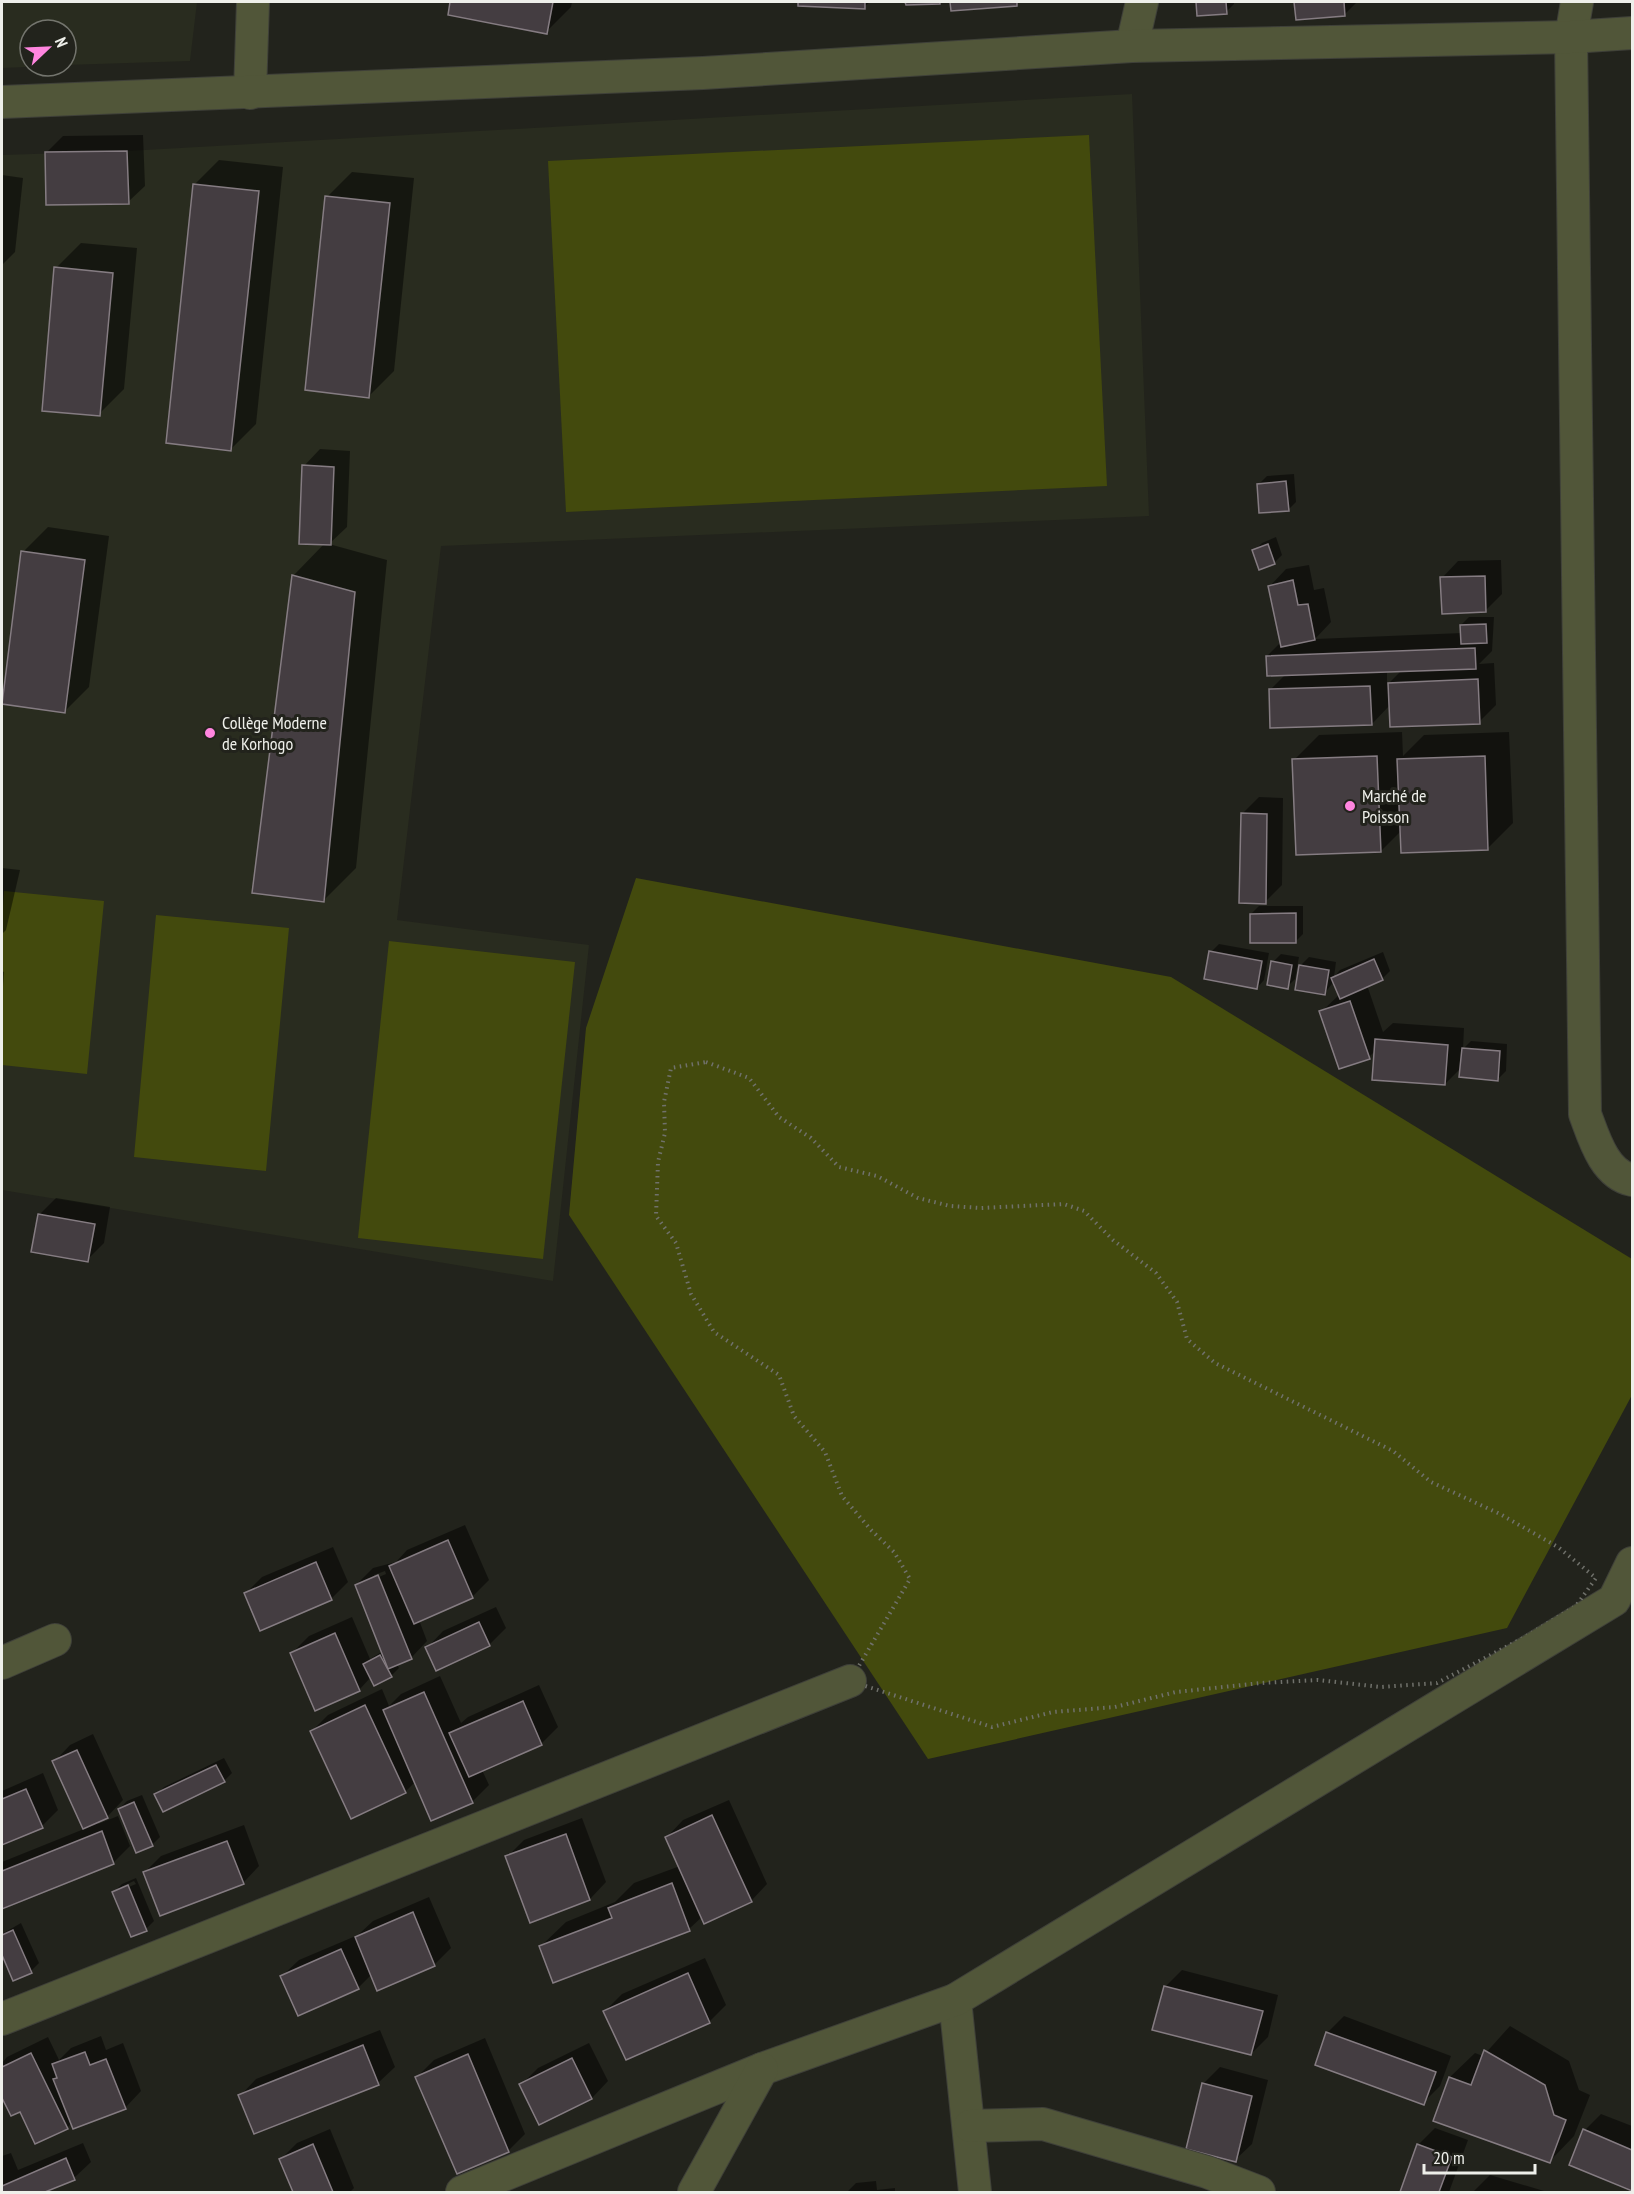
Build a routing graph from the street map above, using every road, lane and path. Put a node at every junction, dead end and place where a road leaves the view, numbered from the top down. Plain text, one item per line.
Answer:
1 (253, 2) edge
2 (1142, 2) edge
3 (1577, 2) edge
4 (1632, 33) edge
5 (1570, 37) junction
6 (1132, 46) junction
7 (250, 93) junction
8 (2, 102) edge
9 (1632, 1180) edge
10 (1632, 1563) edge
11 (55, 1640) dead end
12 (2, 1663) edge
13 (850, 1681) junction
14 (955, 2000) junction
15 (2, 2019) edge
16 (762, 2068) junction
17 (970, 2126) junction
18 (462, 2193) edge
19 (694, 2193) edge
20 (975, 2193) edge
21 (1260, 2193) edge

1 - 7 street
2 - 6 street
3 - 5 street
4 - 5 street
5 - 6 street
5 - 9 street
6 - 7 street
7 - 8 street
10 - 14 street
11 - 12 street
13 - 13 path
13 - 15 street
14 - 16 street
14 - 17 street
16 - 18 street
16 - 19 street
17 - 20 street
17 - 21 street

